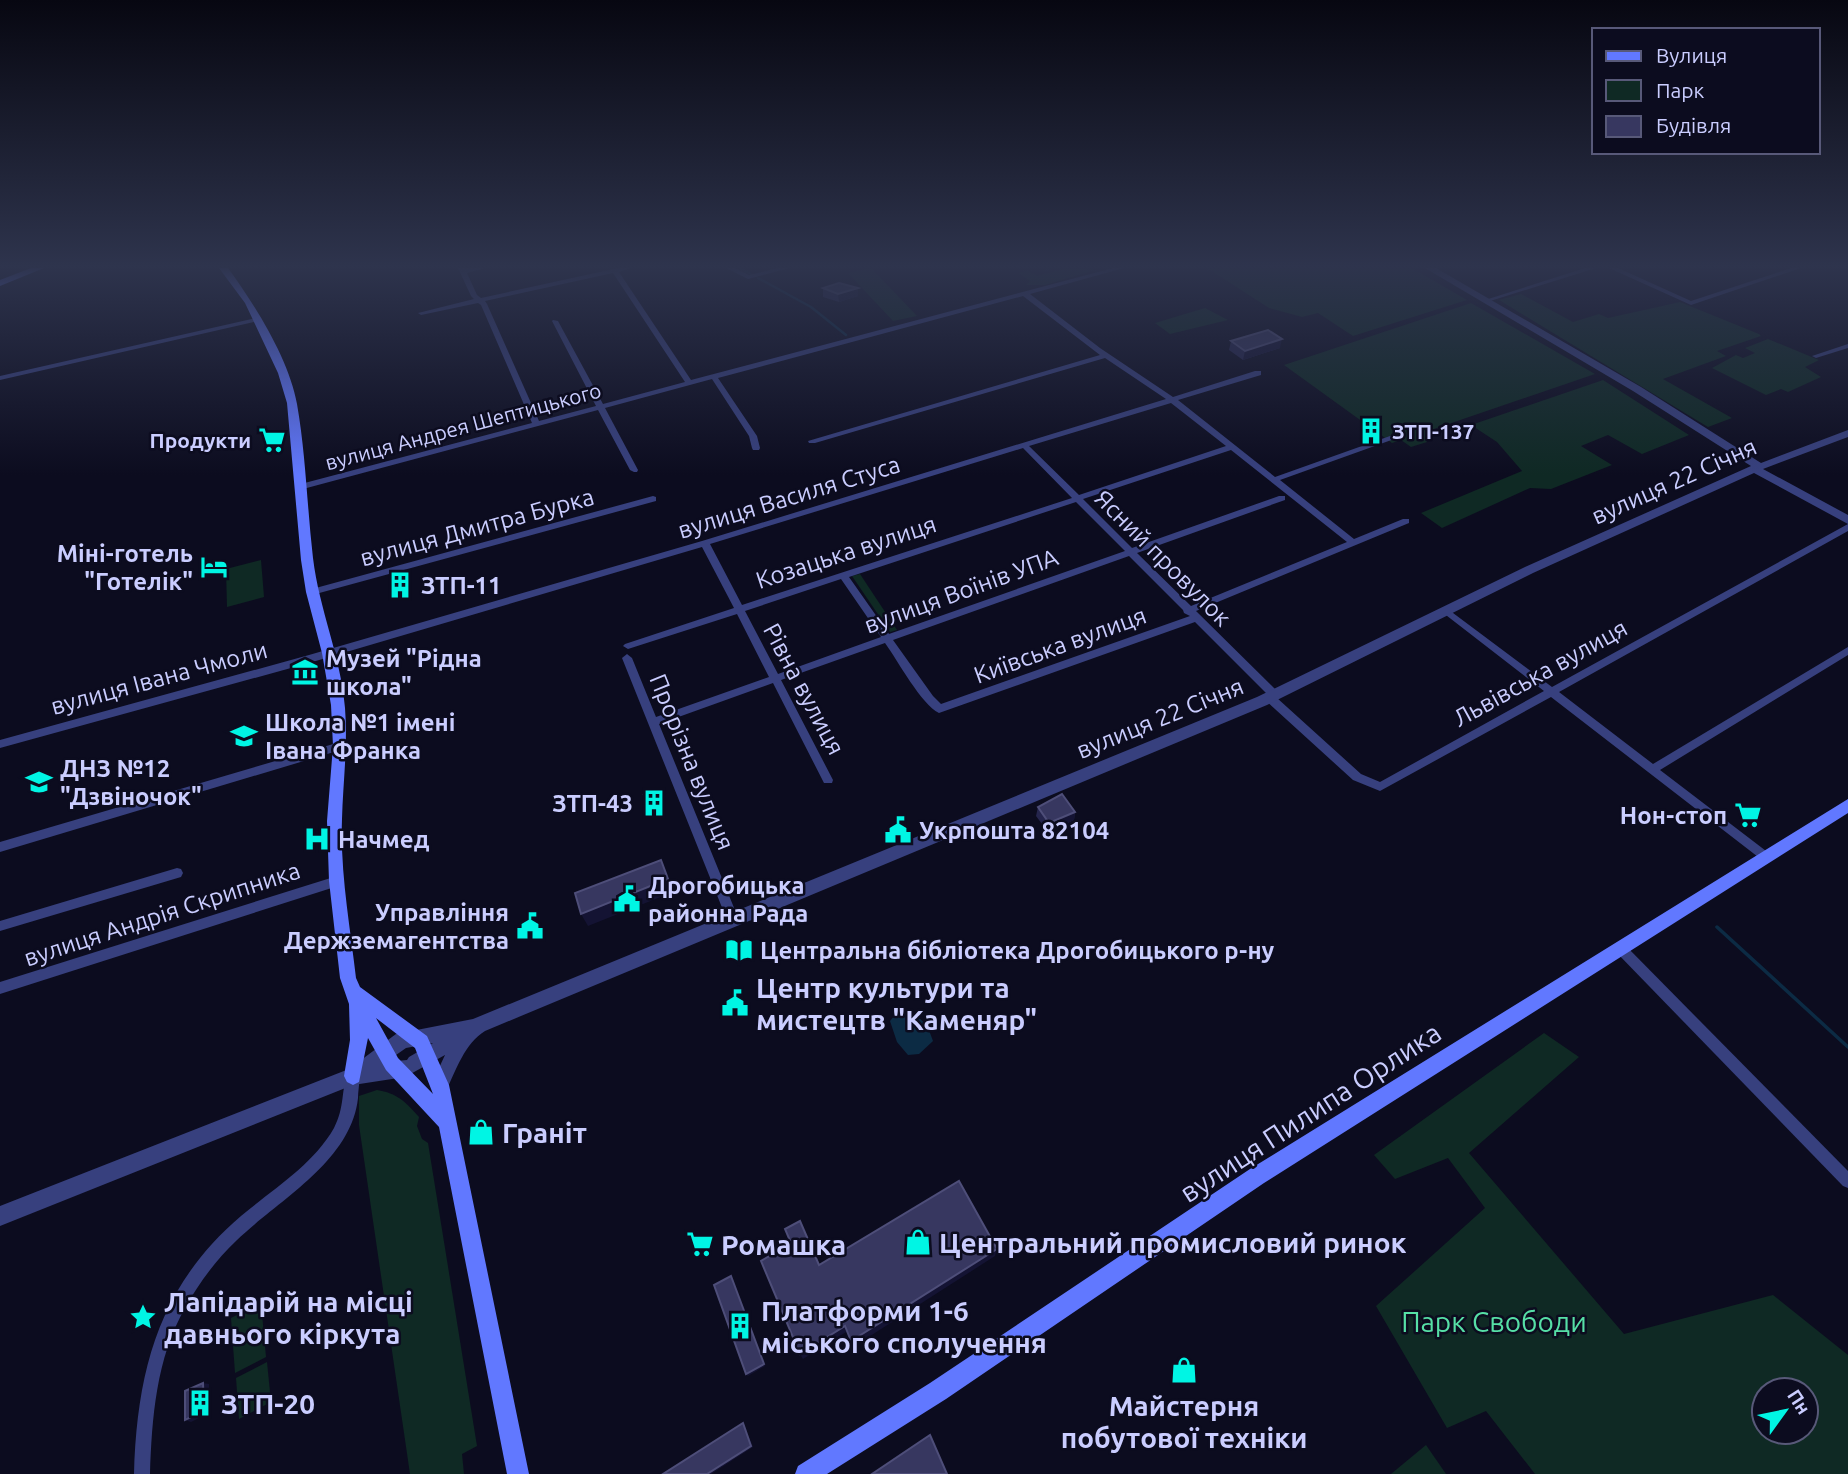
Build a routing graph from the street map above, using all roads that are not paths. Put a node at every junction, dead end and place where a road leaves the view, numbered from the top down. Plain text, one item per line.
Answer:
1 (182, 337) edge
2 (264, 337) edge
3 (498, 337) edge
4 (563, 337) edge
5 (659, 337) edge
6 (867, 337) edge
7 (1080, 337) edge
8 (1547, 337) edge
9 (1848, 346) edge
10 (1105, 356) junction
11 (1816, 356) dead end
12 (1258, 373) dead end
13 (0, 378) edge
14 (715, 378) junction
15 (690, 384) junction
16 (1174, 401) junction
17 (601, 407) junction
18 (537, 425) junction
19 (1848, 433) edge
20 (1393, 438) dead end
21 (812, 441) dead end
22 (1025, 446) junction
23 (1231, 447) junction
24 (756, 448) dead end
25 (1757, 468) junction
26 (634, 470) dead end
27 (1273, 480) junction
28 (300, 487) junction
29 (1282, 498) dead end
30 (653, 499) dead end
31 (1077, 499) junction
32 (1848, 520) edge
33 (1406, 521) dead end
34 (1848, 527) edge
35 (705, 543) junction
36 (1354, 543) junction
37 (1130, 553) junction
38 (843, 575) junction
39 (312, 592) junction
40 (739, 609) junction
41 (1445, 610) junction
42 (1191, 615) junction
43 (888, 640) junction
44 (1848, 650) edge
45 (627, 652) joint
46 (329, 653) junction
47 (775, 680) junction
48 (1550, 690) junction
49 (1272, 696) junction
50 (653, 722) junction
51 (0, 744) edge
52 (340, 746) junction
53 (1653, 769) junction
54 (828, 780) dead end
55 (1848, 805) edge
56 (0, 847) edge
57 (1766, 857) junction
58 (177, 873) dead end
59 (337, 881) junction
60 (733, 920) junction
61 (0, 926) edge
62 (1620, 948) junction
63 (0, 988) edge
64 (354, 994) junction
65 (479, 1025) junction
66 (408, 1050) junction
67 (353, 1076) junction
68 (440, 1085) junction
69 (447, 1122) junction
70 (1848, 1181) edge
71 (0, 1216) edge
72 (142, 1474) edge
73 (517, 1474) edge
74 (806, 1474) edge

1 - 13 street
2 - 28 main road
3 - 18 street
4 - 17 street
5 - 15 street
6 - 14 street, вулиця Андрея Шептицького
7 - 10 street
8 - 25 street
9 - 11 street
10 - 16 street
10 - 21 street, вулиця Василя Стуса
12 - 16 street, вулиця Василя Стуса
14 - 15 street, вулиця Андрея Шептицького
14 - 24 street
15 - 17 street, вулиця Андрея Шептицького
16 - 22 street, вулиця Василя Стуса
16 - 23 street
17 - 18 street, вулиця Андрея Шептицького
17 - 26 street
18 - 28 street, вулиця Андрея Шептицького
19 - 25 street, вулиця 22 Січня
20 - 27 street
22 - 31 street, Ясний провулок
22 - 35 street, вулиця Василя Стуса
23 - 27 street
23 - 31 street, Козацька вулиця
25 - 32 street
25 - 41 street, вулиця 22 Січня
27 - 36 street
28 - 39 main road
29 - 37 street, вулиця Воїнів УПА
30 - 39 street, вулиця Дмитра Бурка
31 - 37 street, Ясний провулок
31 - 38 street, Козацька вулиця
33 - 36 street, Київська вулиця
34 - 48 street, Львівська вулиця
35 - 40 street, Рівна вулиця
35 - 46 street, вулиця Василя Стуса
36 - 42 street, Київська вулиця
37 - 42 street, Ясний провулок
37 - 43 street, вулиця Воїнів УПА
38 - 40 street, Козацька вулиця
38 - 43 street
39 - 46 main road
40 - 45 street, Козацька вулиця
40 - 47 street, Рівна вулиця
41 - 48 street
41 - 49 street, вулиця 22 Січня
42 - 43 street, Київська вулиця
42 - 49 street, Ясний провулок
43 - 47 street, вулиця Воїнів УПА
44 - 53 street
45 - 50 street, Прорізна вулиця
46 - 51 street, вулиця Івана Чмоли
46 - 52 main road
47 - 50 street, вулиця Воїнів УПА
47 - 54 street, Рівна вулиця
48 - 49 street, Львівська вулиця
48 - 53 street
49 - 60 street, вулиця 22 Січня
50 - 60 street, Прорізна вулиця
52 - 56 street
52 - 59 main road
53 - 57 street
55 - 57 main road, вулиця Пилипа Орлика
57 - 62 main road, вулиця Пилипа Орлика
58 - 61 street
59 - 63 street, вулиця Андрія Скрипника
59 - 64 main road
60 - 65 street, вулиця 22 Січня
62 - 70 street
62 - 74 main road, вулиця Пилипа Орлика
64 - 66 main road
64 - 66 main road
64 - 67 main road
65 - 66 street, вулиця 22 Січня
65 - 68 street
66 - 67 street, вулиця 22 Січня
66 - 68 main road
66 - 69 main road
67 - 71 street, вулиця 22 Січня
67 - 72 street
68 - 69 main road
69 - 73 main road

